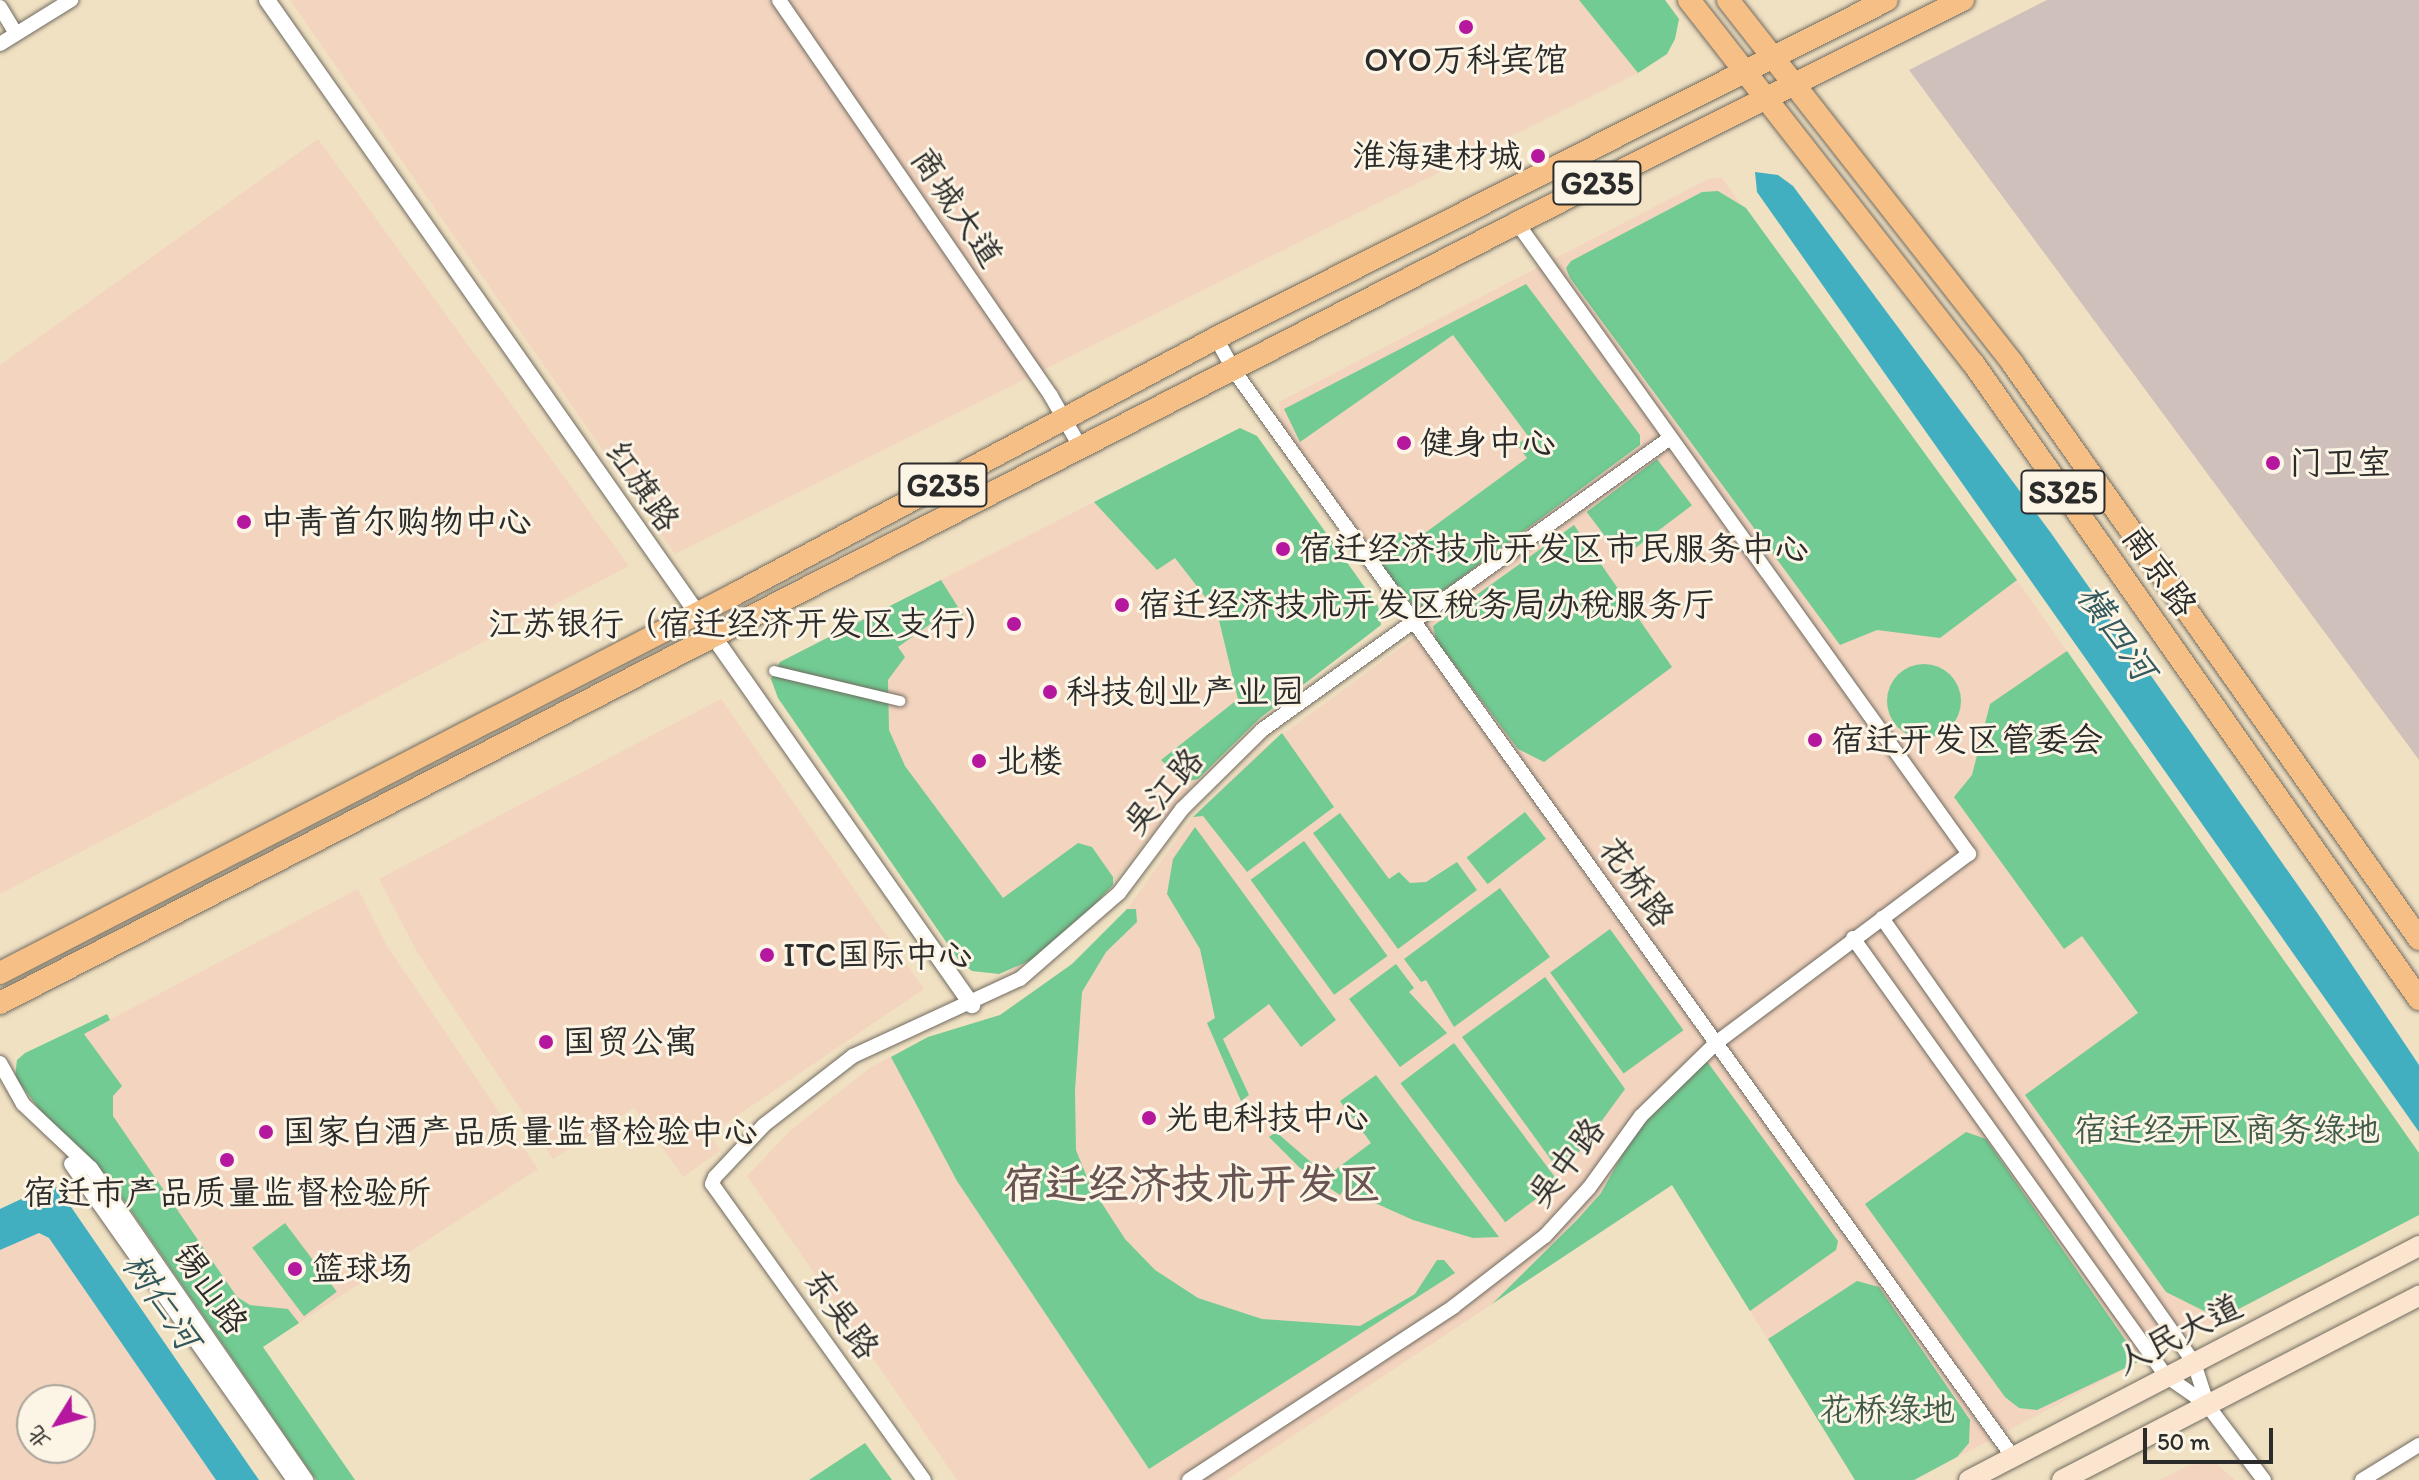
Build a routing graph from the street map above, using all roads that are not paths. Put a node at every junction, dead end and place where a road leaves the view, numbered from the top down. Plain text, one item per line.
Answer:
1 (71, 0) edge
2 (267, 0) edge
3 (779, 0) edge
4 (1689, 0) edge
5 (1728, 0) edge
6 (1887, 0) edge
7 (1963, 0) edge
8 (0, 7) edge
9 (16, 34) junction
10 (0, 44) edge
11 (1774, 58) junction
12 (1745, 71) junction
13 (1796, 85) junction
14 (1767, 99) junction
15 (1517, 223) junction
16 (1216, 338) junction
17 (1235, 372) junction
18 (1066, 421) junction
19 (1670, 438) junction
20 (1082, 450) junction
21 (696, 615) junction
22 (1415, 623) junction
23 (713, 639) junction
24 (774, 671) dead end
25 (900, 701) dead end
26 (1882, 918) junction
27 (1853, 938) junction
28 (2419, 939) edge
29 (0, 973) edge
30 (2419, 999) edge
31 (0, 1003) edge
32 (972, 1005) junction
33 (1716, 1043) junction
34 (0, 1063) edge
35 (0, 1083) edge
36 (712, 1184) joint
37 (2419, 1246) edge
38 (2419, 1296) edge
39 (2194, 1363) junction
40 (2166, 1376) junction
41 (2208, 1406) junction
42 (2419, 1445) edge
43 (2013, 1457) junction
44 (294, 1480) edge
45 (306, 1480) edge
46 (924, 1480) edge
47 (1189, 1480) edge
48 (1969, 1480) edge
49 (2062, 1480) edge
50 (2264, 1480) edge
51 (2362, 1480) edge

1 - 9 street
2 - 21 street, 红旗路
3 - 18 street, 商城大道
4 - 12 main road, 南京路 / S325
5 - 11 main road, 南京路 / S325
6 - 11 main road, G235
7 - 13 main road, G235
8 - 9 street
9 - 10 street
11 - 12 main road, G235
11 - 13 main road, 南京路 / S325
12 - 14 main road, 南京路 / S325
12 - 16 main road, G235
13 - 14 main road, G235
13 - 28 main road, 南京路 / S325
14 - 15 main road, G235
14 - 30 main road, 南京路 / S325
15 - 17 main road, G235
15 - 19 street
16 - 17 street, 花桥路
16 - 18 main road, G235
17 - 20 main road, G235
17 - 22 street, 花桥路
18 - 20 street, 商城大道
18 - 21 main road, G235
19 - 22 street, 吴江路
19 - 26 street, 吴中路
20 - 23 main road, G235
21 - 23 street, 红旗路
21 - 29 main road, G235
22 - 32 street, 吴江路
22 - 33 street, 花桥路
23 - 31 main road, G235
23 - 32 street, 红旗路
24 - 25 street
26 - 27 street, 吴中路
26 - 39 street
27 - 33 street, 吴中路
27 - 40 street
32 - 36 street, 吴江路
33 - 43 street, 花桥路
33 - 47 street, 吴中路
34 - 45 street, 锡山路
35 - 44 street, 锡山路
36 - 46 street, 东吴路
37 - 39 main road, 人民大道
38 - 41 main road
39 - 40 main road, 人民大道
39 - 41 street
40 - 41 street
40 - 43 main road, 人民大道
41 - 49 main road
41 - 50 street
42 - 51 street
43 - 48 main road, 人民大道

